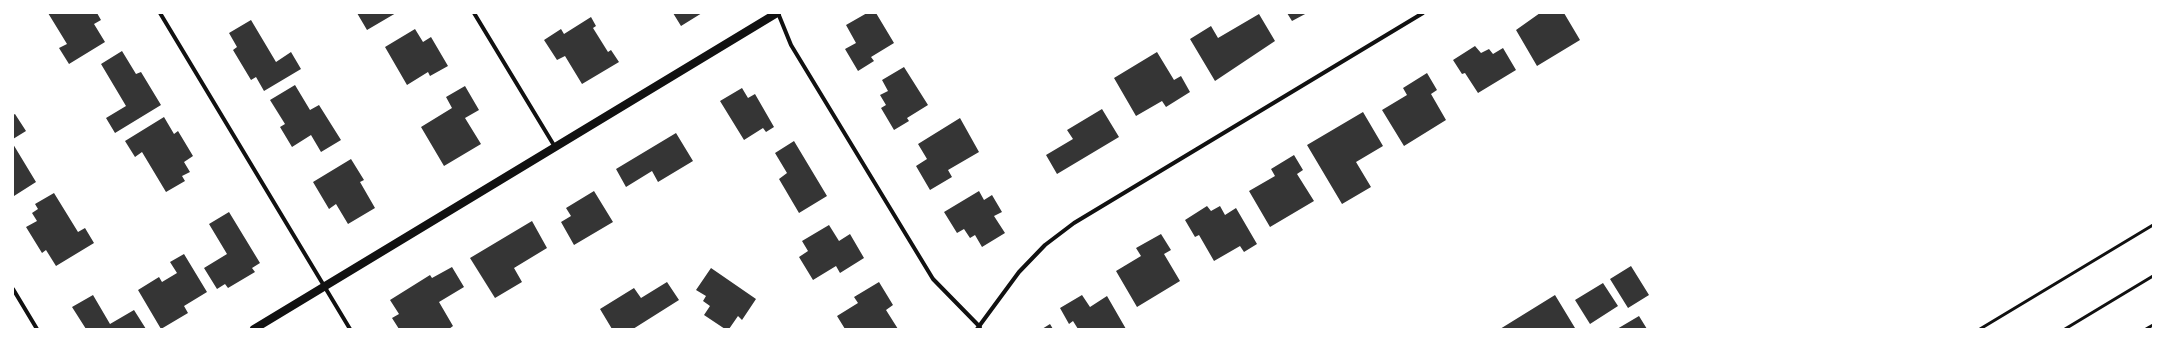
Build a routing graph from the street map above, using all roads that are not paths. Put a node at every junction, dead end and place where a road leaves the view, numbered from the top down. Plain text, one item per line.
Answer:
1 (160, 13) edge
2 (474, 13) edge
3 (778, 13) edge
4 (1423, 13) edge
5 (555, 148) junction
6 (2153, 225) edge
7 (2153, 276) edge
8 (324, 286) junction
9 (13, 289) edge
10 (2153, 325) edge
11 (978, 328) edge
12 (37, 329) edge
13 (254, 329) edge
14 (350, 329) edge
15 (1980, 329) edge
16 (2065, 329) edge
17 (2146, 329) edge

1 - 8 street
2 - 5 street
3 - 5 main road
3 - 11 street
4 - 11 street
5 - 8 main road
6 - 15 lane
7 - 16 lane
8 - 13 main road
8 - 14 street
9 - 12 street
10 - 17 lane

